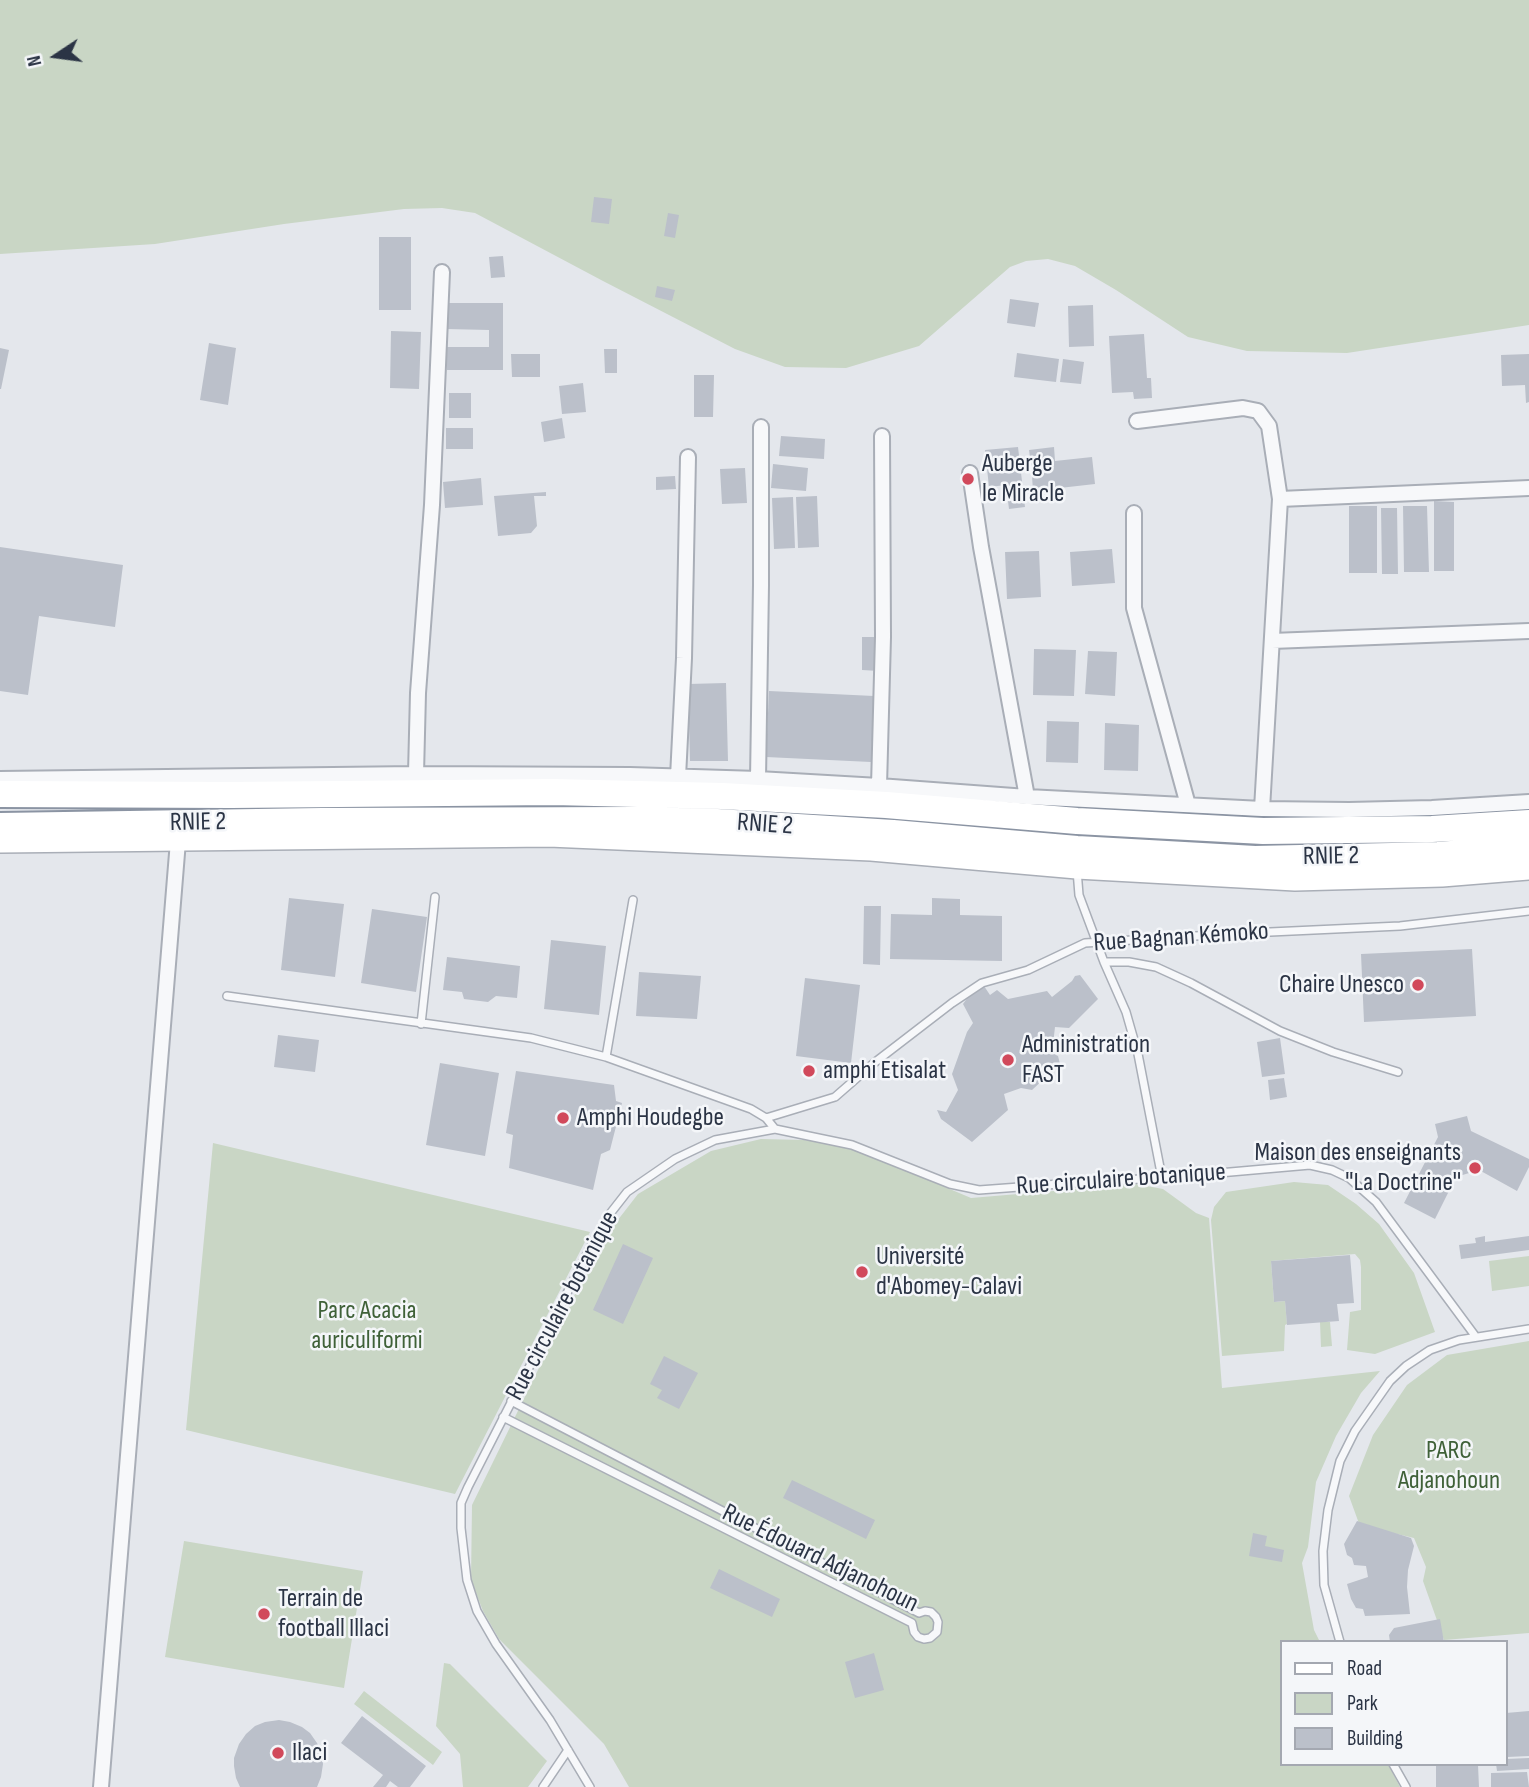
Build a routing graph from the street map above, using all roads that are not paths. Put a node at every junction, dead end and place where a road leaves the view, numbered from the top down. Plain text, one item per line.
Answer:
1 (442, 272) dead end
2 (1137, 421) dead end
3 (761, 427) dead end
4 (882, 436) dead end
5 (688, 457) dead end
6 (970, 473) dead end
7 (1529, 488) edge
8 (1280, 499) junction
9 (1134, 513) dead end
10 (1529, 631) edge
11 (1272, 641) junction
12 (416, 774) junction
13 (678, 777) junction
14 (0, 779) edge
15 (758, 779) junction
16 (879, 786) junction
17 (0, 794) edge
18 (1027, 797) junction
19 (1529, 802) edge
20 (1188, 805) junction
21 (1262, 809) junction
22 (1077, 821) junction
23 (1529, 823) edge
24 (0, 826) edge
25 (178, 841) junction
26 (0, 842) edge
27 (1529, 848) edge
28 (1077, 859) junction
29 (1529, 870) edge
30 (435, 897) dead end
31 (633, 900) dead end
32 (1529, 911) edge
33 (1097, 943) junction
34 (1104, 962) junction
35 (228, 996) dead end
36 (421, 1024) junction
37 (606, 1057) junction
38 (1398, 1072) dead end
39 (766, 1118) junction
40 (775, 1129) junction
41 (1162, 1178) junction
42 (1529, 1329) edge
43 (1476, 1337) junction
44 (511, 1401) junction
45 (503, 1418) junction
46 (1339, 1640) edge
47 (568, 1750) junction
48 (1394, 1766) edge
49 (101, 1787) edge
50 (543, 1787) edge
51 (590, 1787) edge
52 (1406, 1787) edge

1 - 12 street
2 - 8 street
3 - 15 street
4 - 16 street
5 - 13 street
6 - 18 street
7 - 8 street
8 - 11 street
9 - 20 street
10 - 11 street
11 - 21 street
12 - 13 street
12 - 14 street
13 - 15 street
15 - 16 street
16 - 18 street
17 - 22 highway, RNIE 2 / RNIE 2
18 - 20 street
19 - 21 street
20 - 21 street
22 - 23 highway, RNIE 2 / RNIE 2
22 - 28 lane
24 - 28 highway, RNIE 2 / RNIE 2
25 - 26 street
25 - 28 street
25 - 49 street
27 - 28 highway, RNIE 2 / RNIE 2
28 - 29 street
28 - 33 lane
30 - 36 lane
31 - 37 lane
32 - 33 lane, Rue Bagnan Kémoko
33 - 34 lane
33 - 39 lane, Rue Bagnan Kémoko
34 - 38 lane
34 - 41 lane
35 - 36 lane
36 - 37 lane
37 - 39 lane
39 - 40 lane
40 - 41 lane, Rue circulaire botanique
40 - 44 lane, Rue circulaire botanique
41 - 43 lane, Rue circulaire botanique
42 - 43 lane
43 - 46 lane
44 - 45 lane, Rue circulaire botanique
44 - 45 lane, Rue Édouard Adjanohoun
45 - 47 lane, Rue circulaire botanique
47 - 50 lane
47 - 51 lane, Rue circulaire botanique
48 - 52 lane

